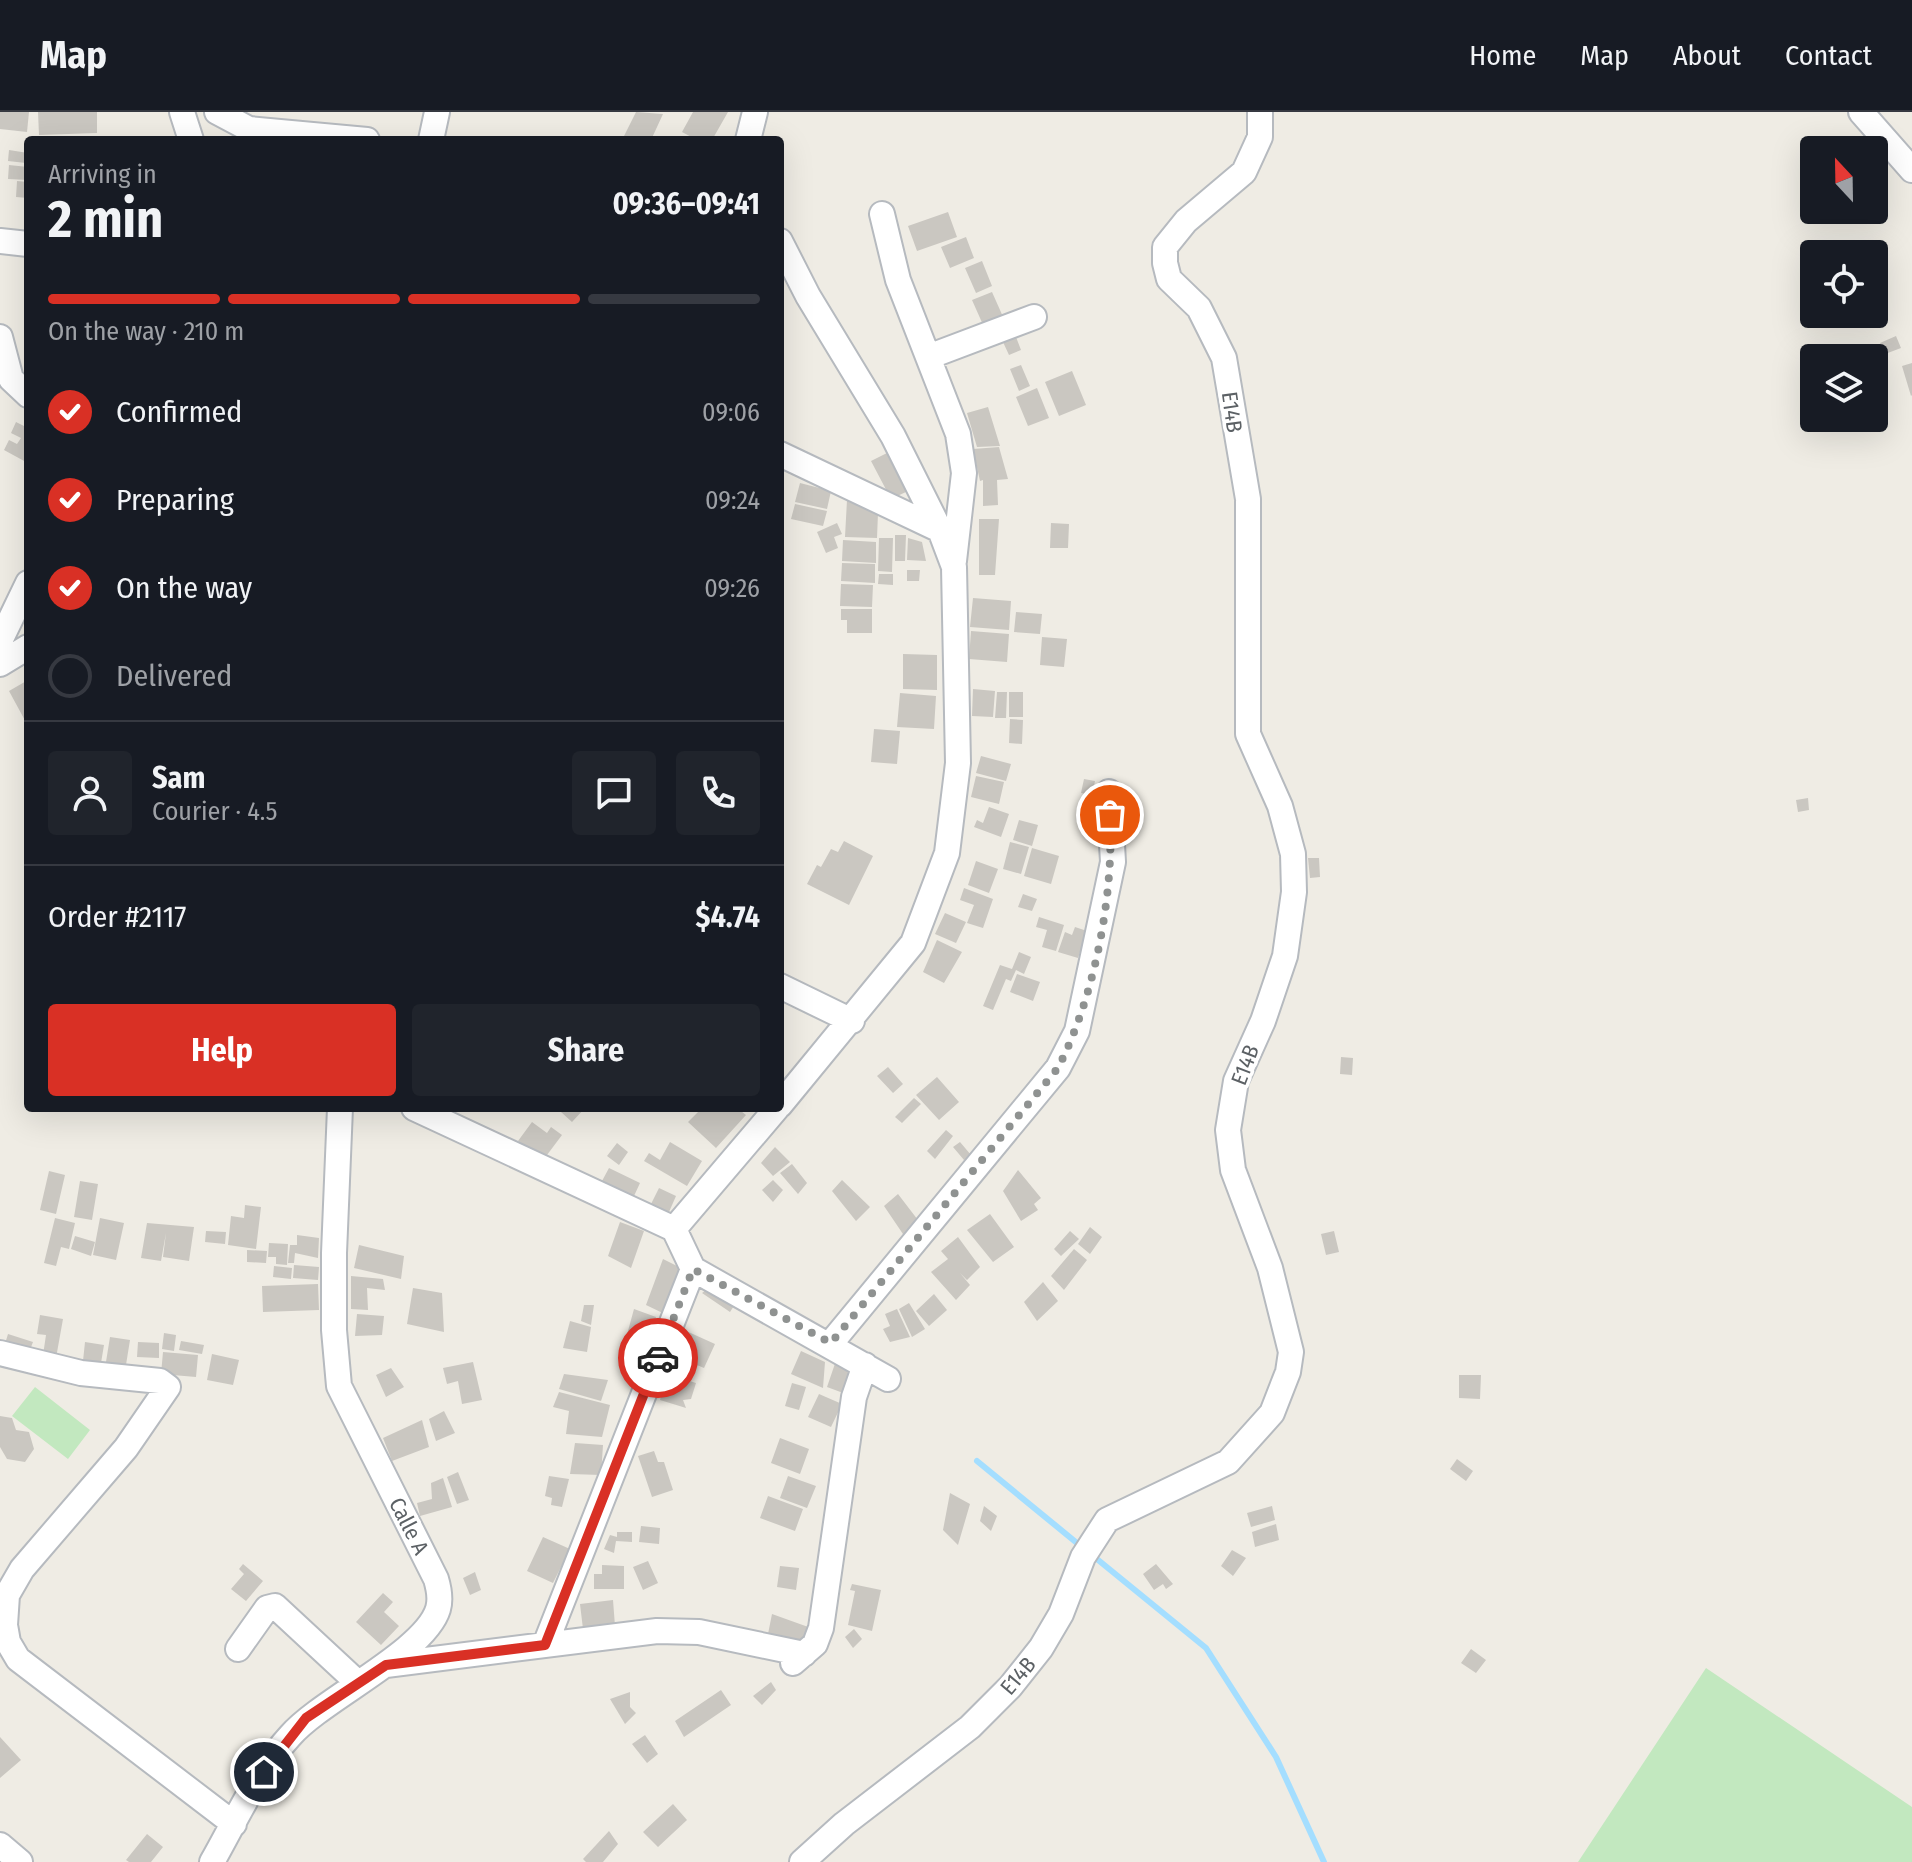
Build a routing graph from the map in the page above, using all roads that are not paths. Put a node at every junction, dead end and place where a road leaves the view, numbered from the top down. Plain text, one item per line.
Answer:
1 (182, 112) edge
2 (217, 112) edge
3 (437, 112) edge
4 (755, 112) edge
5 (1260, 112) edge
6 (1861, 112) edge
7 (190, 136) edge
8 (324, 136) edge
9 (432, 136) edge
10 (749, 136) edge
11 (1912, 170) edge
12 (882, 214) dead end
13 (0, 241) edge
14 (24, 244) edge
15 (784, 249) edge
16 (1034, 317) dead end
17 (0, 337) edge
18 (928, 357) junction
19 (24, 392) edge
20 (1, 394) edge
21 (24, 396) edge
22 (784, 456) edge
23 (940, 530) junction
24 (954, 567) junction
25 (24, 591) edge
26 (0, 641) edge
27 (24, 649) edge
28 (0, 664) edge
29 (1109, 792) dead end
30 (784, 988) edge
31 (852, 1021) junction
32 (784, 1100) edge
33 (340, 1112) edge
34 (423, 1112) edge
35 (774, 1112) edge
36 (674, 1229) junction
37 (693, 1269) junction
38 (831, 1343) junction
39 (0, 1353) edge
40 (865, 1365) junction
41 (888, 1379) dead end
42 (545, 1645) junction
43 (238, 1649) dead end
44 (386, 1665) junction
45 (358, 1683) junction
46 (234, 1824) junction
47 (0, 1845) edge
48 (20, 1862) edge
49 (212, 1862) edge
50 (802, 1862) edge

1 - 7 street
2 - 8 street
3 - 9 street
4 - 10 street
5 - 50 street, E14B
6 - 11 street
12 - 18 street
13 - 14 street
15 - 23 street
16 - 18 street
17 - 19 street
18 - 24 street
20 - 21 street
22 - 23 street
23 - 24 street
24 - 31 street
25 - 26 street
27 - 28 street
29 - 38 street
30 - 31 street
31 - 32 street
33 - 44 street, Calle A
34 - 36 street
35 - 36 street
36 - 37 street
37 - 38 street
37 - 42 street
38 - 40 street
39 - 46 street
40 - 41 street
40 - 42 street
42 - 44 street
43 - 45 street
44 - 45 street, Calle A
45 - 46 street, Calle A
46 - 49 street, Calle A
47 - 48 street

